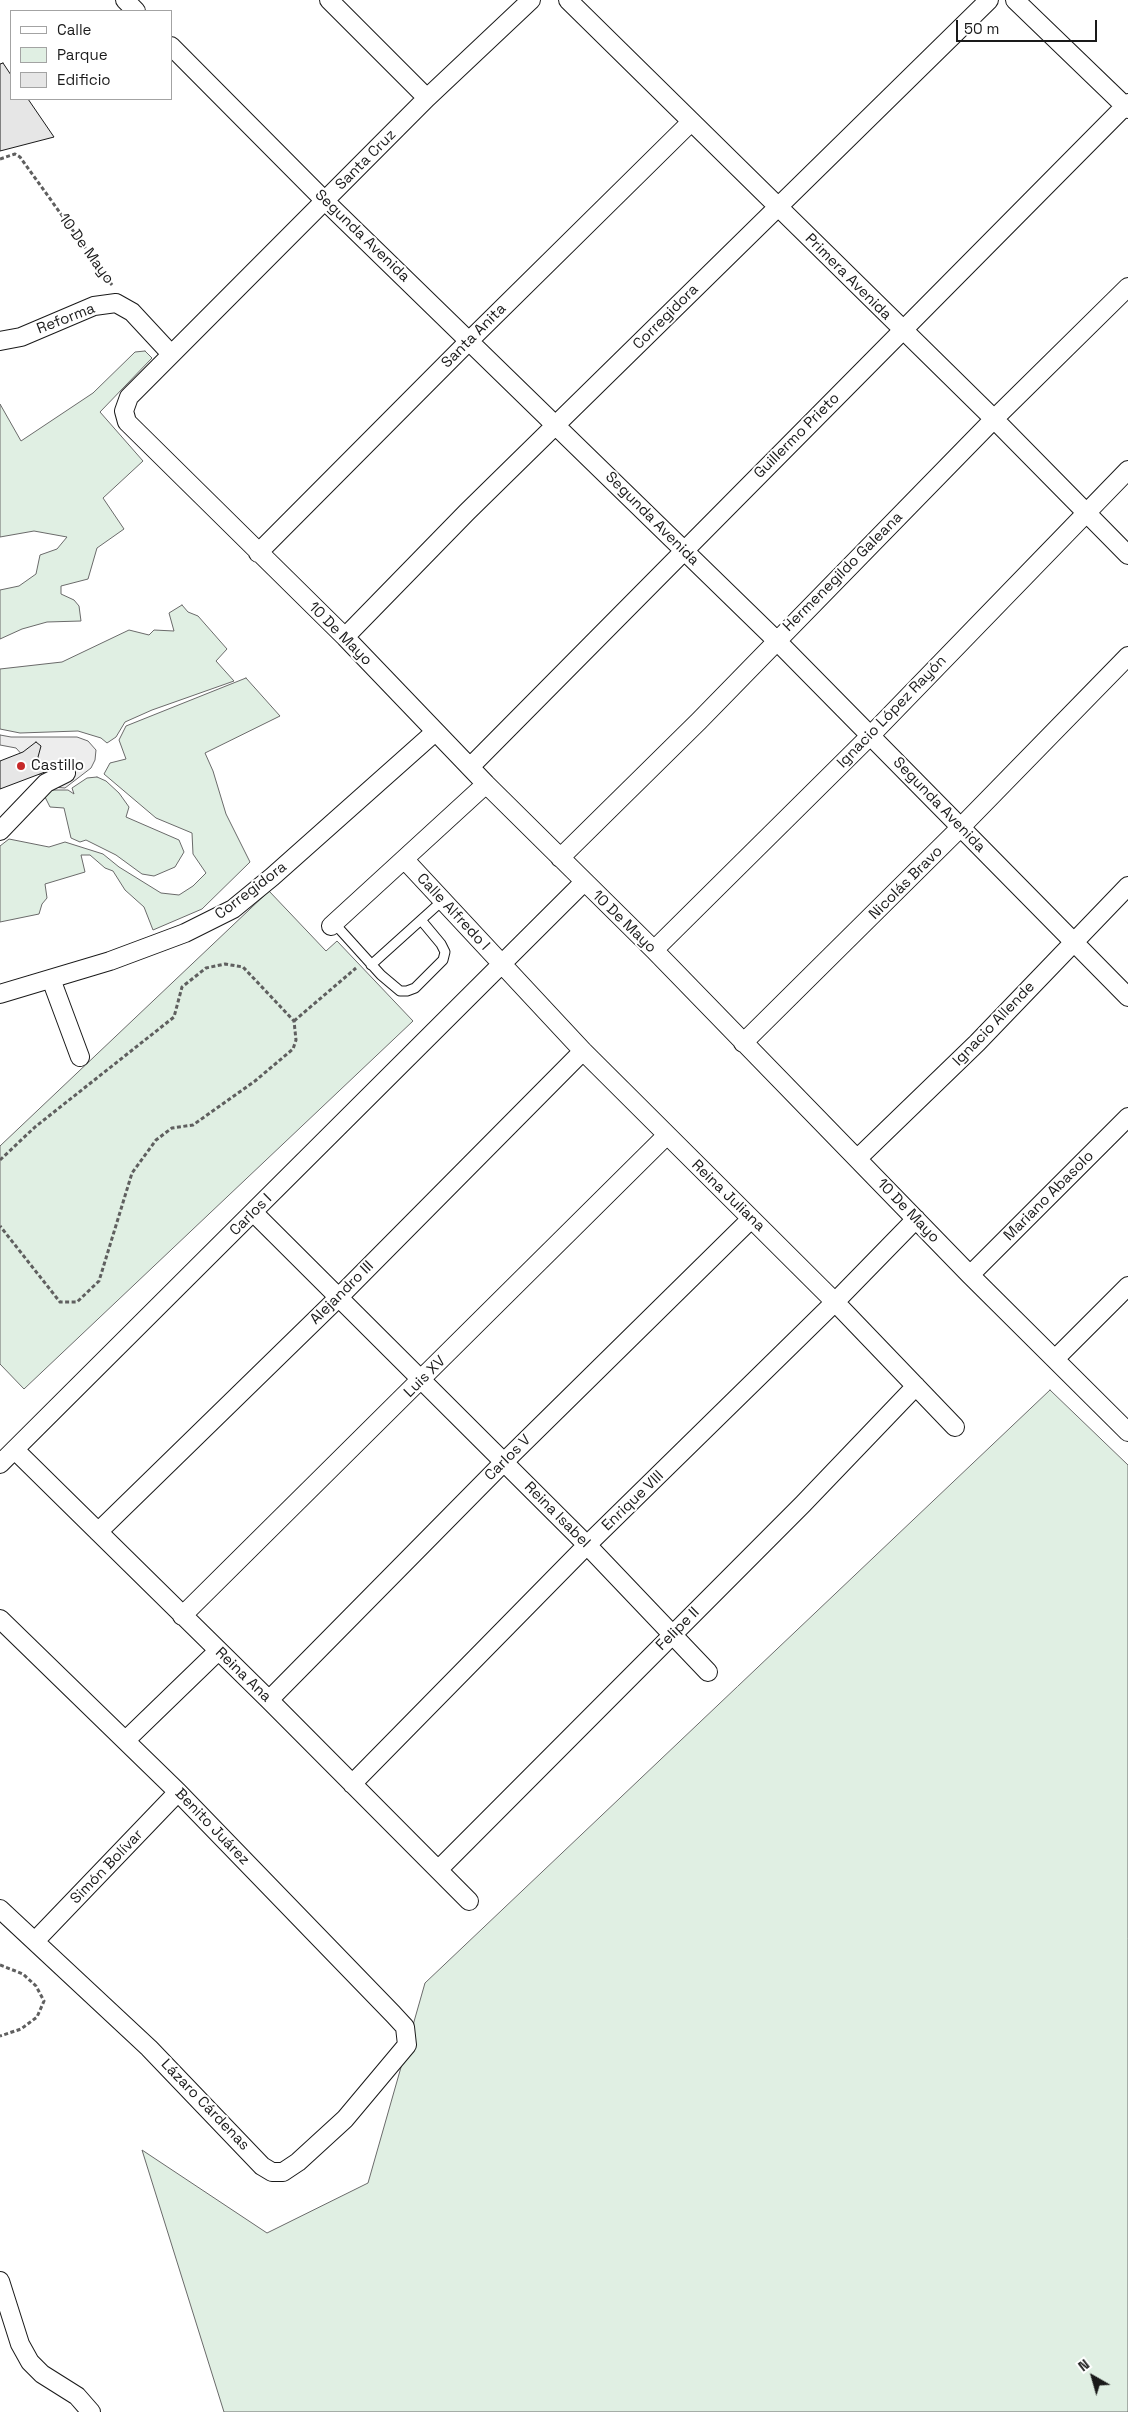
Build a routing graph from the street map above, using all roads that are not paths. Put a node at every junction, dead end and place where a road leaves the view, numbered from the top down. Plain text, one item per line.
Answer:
1 (125, 0) edge
2 (329, 0) edge
3 (531, 0) edge
4 (568, 0) edge
5 (989, 0) edge
6 (1015, 0) edge
7 (135, 10) edge
8 (172, 47) edge
9 (427, 98) junction
10 (1127, 106) edge
11 (691, 122) junction
12 (326, 201) junction
13 (777, 206) junction
14 (1128, 287) edge
15 (902, 330) junction
16 (470, 340) junction
17 (0, 341) edge
18 (172, 354) junction
19 (124, 411) joint
20 (994, 419) junction
21 (558, 425) junction
22 (1128, 470) edge
23 (1086, 512) junction
24 (684, 551) junction
25 (258, 553) junction
26 (1128, 554) edge
27 (344, 637) junction
28 (776, 640) junction
29 (1128, 656) edge
30 (435, 732) junction
31 (871, 735) junction
32 (470, 767) junction
33 (66, 773) dead end
34 (486, 784) junction
35 (960, 828) junction
36 (0, 831) edge
37 (560, 858) junction
38 (405, 860) junction
39 (583, 883) junction
40 (1128, 886) edge
41 (442, 901) junction
42 (420, 920) junction
43 (333, 924) joint
44 (1072, 942) junction
45 (654, 950) junction
46 (369, 962) junction
47 (501, 964) junction
48 (51, 979) junction
49 (0, 994) edge
50 (1128, 996) edge
51 (744, 1043) junction
52 (583, 1051) junction
53 (80, 1057) dead end
54 (1128, 1117) edge
55 (666, 1136) junction
56 (858, 1158) junction
57 (254, 1212) junction
58 (751, 1219) junction
59 (916, 1219) junction
60 (970, 1275) junction
61 (1128, 1286) edge
62 (338, 1298) junction
63 (835, 1302) junction
64 (1055, 1359) junction
65 (421, 1381) junction
66 (916, 1386) junction
67 (955, 1427) dead end
68 (1128, 1432) edge
69 (15, 1450) junction
70 (503, 1462) junction
71 (0, 1464) edge
72 (98, 1532) junction
73 (587, 1545) junction
74 (182, 1616) junction
75 (0, 1620) edge
76 (672, 1634) junction
77 (218, 1651) junction
78 (708, 1672) dead end
79 (269, 1700) junction
80 (126, 1740) junction
81 (352, 1784) junction
82 (178, 1792) junction
83 (438, 1870) junction
84 (469, 1901) dead end
85 (0, 1909) edge
86 (36, 1941) junction
87 (407, 2045) joint
88 (0, 2281) edge
89 (91, 2412) edge

1 - 7 street
2 - 9 street
3 - 9 street, Santa Cruz
4 - 11 street, Primera Avenida
5 - 13 street, Corregidora
6 - 10 street
8 - 12 street, Segunda Avenida
9 - 12 street, Santa Cruz
10 - 15 street, Guillermo Prieto
11 - 13 street, Primera Avenida
11 - 16 street, Santa Anita
12 - 16 street, Segunda Avenida
12 - 18 street, Santa Cruz
13 - 15 street, Primera Avenida
13 - 21 street, Corregidora
14 - 20 street, Hermenegildo Galeana
15 - 20 street, Primera Avenida
15 - 24 street, Guillermo Prieto
16 - 21 street, Segunda Avenida
16 - 25 street, Santa Anita
17 - 18 street, Reforma
18 - 19 street, Santa Cruz
19 - 25 street, 10 De Mayo
20 - 23 street, Primera Avenida
20 - 28 street, Hermenegildo Galeana
21 - 24 street, Segunda Avenida
21 - 27 street, Corregidora
22 - 23 street, Ignacio López Rayón
23 - 26 street, Primera Avenida
23 - 31 street, Ignacio López Rayón
24 - 28 street, Segunda Avenida
24 - 32 street, Guillermo Prieto
25 - 27 street, 10 De Mayo
27 - 30 street, 10 De Mayo
28 - 31 street, Segunda Avenida
28 - 37 street, Hermenegildo Galeana
29 - 35 street, Nicolás Bravo
30 - 32 street, 10 De Mayo
30 - 48 street, Corregidora
31 - 35 street, Segunda Avenida
31 - 45 street, Ignacio López Rayón
32 - 34 street, 10 De Mayo
33 - 36 street
34 - 37 street, 10 De Mayo
34 - 38 street, Calle Alfredo I
35 - 44 street, Segunda Avenida
35 - 51 street, Nicolás Bravo
37 - 39 street, 10 De Mayo
38 - 41 street, Calle Alfredo I
38 - 43 street, Calle Alfredo I
39 - 45 street, 10 De Mayo
39 - 47 street, Carlos I
40 - 44 street, Ignacio Allende
41 - 42 lane
41 - 47 street, Calle Alfredo I
42 - 46 lane
42 - 46 lane
43 - 46 lane
44 - 50 street, Segunda Avenida
44 - 56 street, Ignacio Allende
45 - 51 street, 10 De Mayo
47 - 52 street, Reina Juliana
47 - 57 street, Carlos I
48 - 49 street, Corregidora
48 - 53 street
51 - 56 street, 10 De Mayo
52 - 55 street, Reina Juliana
52 - 62 street, Alejandro III
54 - 60 street, Mariano Abasolo
55 - 58 street, Reina Juliana
55 - 65 street, Luis XV
56 - 59 street, 10 De Mayo
57 - 62 street, Reina Isabel
57 - 69 street, Carlos I
58 - 63 street, Reina Juliana
58 - 70 street, Carlos V
59 - 60 street, 10 De Mayo
59 - 63 street, Enrique VIII
60 - 64 street, 10 De Mayo
61 - 64 street
62 - 65 street, Reina Isabel
62 - 72 street, Alejandro III
63 - 66 street, Reina Juliana
63 - 73 street, Enrique VIII
64 - 68 street, 10 De Mayo
65 - 70 street, Reina Isabel
65 - 74 street, Luis XV
66 - 67 street, Reina Juliana
66 - 76 street, Felipe II
69 - 71 street, Carlos I
69 - 72 street, Reina Ana
70 - 73 street, Reina Isabel
70 - 79 street, Carlos V
72 - 74 street, Reina Ana
73 - 76 street, Reina Isabel
73 - 81 street, Enrique VIII
74 - 77 street, Reina Ana
75 - 80 street, Benito Juárez
76 - 78 street, Reina Isabel
76 - 83 street, Felipe II
77 - 79 street, Reina Ana
77 - 80 street
79 - 81 street, Reina Ana
80 - 82 street, Benito Juárez
81 - 83 street, Reina Ana
82 - 86 street, Simón Bolívar
82 - 87 street, Benito Juárez
83 - 84 street, Reina Ana
85 - 86 street, Lázaro Cárdenas
86 - 87 street, Lázaro Cárdenas
88 - 89 street

